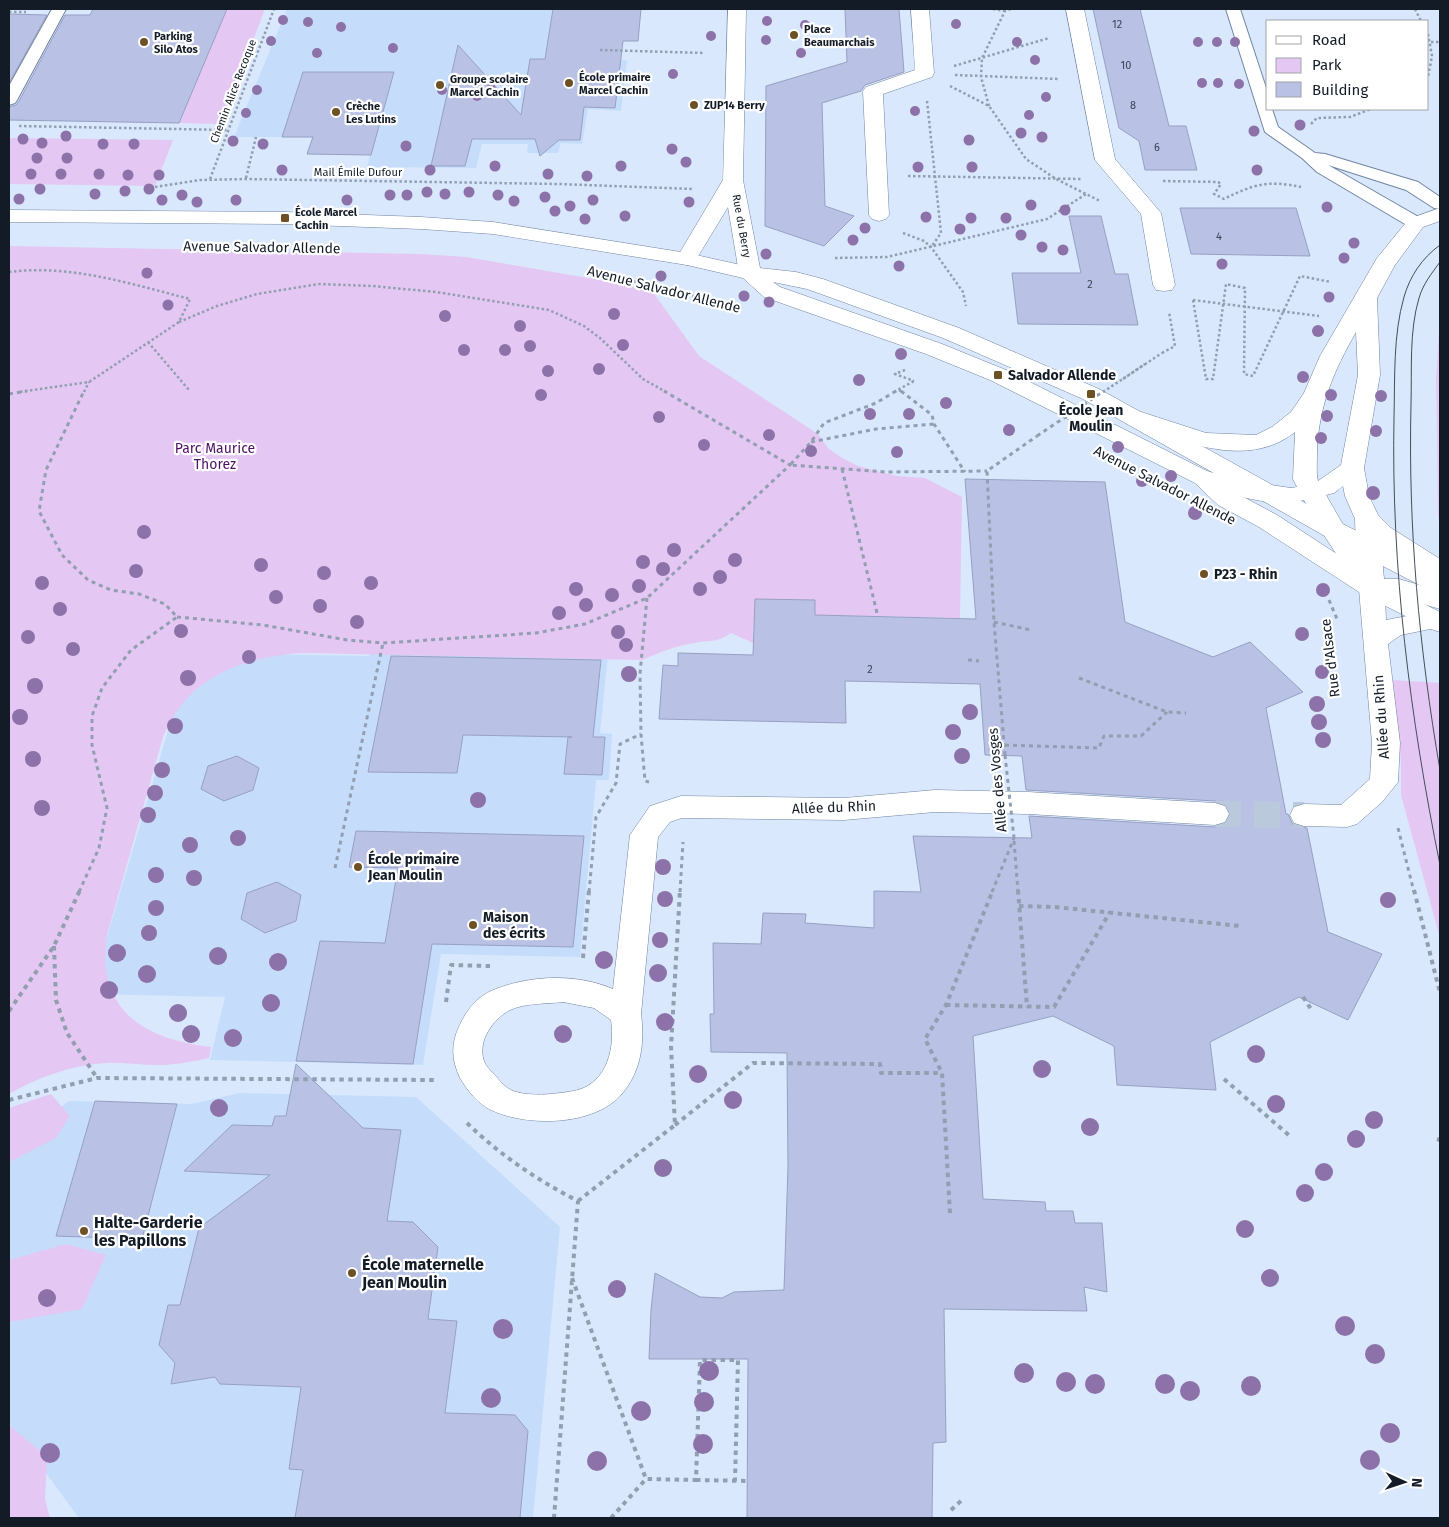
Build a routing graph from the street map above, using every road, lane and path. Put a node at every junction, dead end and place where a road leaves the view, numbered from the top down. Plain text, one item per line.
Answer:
1 (59, 9) edge
2 (274, 9) edge
3 (737, 9) edge
4 (920, 9) edge
5 (993, 9) edge
6 (1011, 9) edge
7 (1074, 9) edge
8 (1233, 9) edge
9 (1005, 11) junction
10 (1078, 30) junction
11 (1429, 37) edge
12 (1431, 42) junction
13 (1440, 42) edge
14 (672, 48) dead end
15 (600, 50) dead end
16 (671, 52) junction
17 (704, 53) dead end
18 (982, 58) junction
19 (925, 74) junction
20 (1429, 74) edge
21 (981, 77) junction
22 (1089, 80) junction
23 (9, 100) edge
24 (989, 106) junction
25 (1368, 110) edge
26 (66, 121) dead end
27 (13, 126) dead end
28 (63, 127) junction
29 (228, 130) junction
30 (256, 137) dead end
31 (1302, 151) junction
32 (934, 176) junction
33 (878, 177) junction
34 (246, 178) junction
35 (210, 179) junction
36 (1056, 179) junction
37 (733, 180) junction
38 (1122, 180) junction
39 (1245, 188) dead end
40 (151, 189) dead end
41 (699, 189) dead end
42 (1086, 194) junction
43 (1103, 203) dead end
44 (1440, 204) edge
45 (1440, 214) edge
46 (879, 215) joint
47 (9, 216) edge
48 (1416, 223) junction
49 (932, 247) junction
50 (830, 258) dead end
51 (687, 259) junction
52 (9, 272) edge
53 (750, 273) junction
54 (623, 278) dead end
55 (1331, 282) dead end
56 (1164, 285) joint
57 (1366, 298) junction
58 (1223, 304) junction
59 (1245, 306) junction
60 (966, 308) dead end
61 (744, 309) dead end
62 (1283, 311) junction
63 (1319, 316) dead end
64 (179, 322) junction
65 (148, 342) junction
66 (1145, 364) junction
67 (909, 368) dead end
68 (1123, 378) dead end
69 (89, 382) junction
70 (189, 390) dead end
71 (899, 390) junction
72 (9, 394) edge
73 (1315, 394) junction
74 (1129, 415) junction
75 (1041, 423) dead end
76 (934, 424) junction
77 (1059, 432) dead end
78 (811, 442) junction
79 (790, 465) junction
80 (1352, 468) junction
81 (842, 469) junction
82 (987, 471) junction
83 (965, 472) junction
84 (1203, 478) junction
85 (1310, 491) junction
86 (1266, 492) junction
87 (1367, 518) junction
88 (1332, 529) junction
89 (1369, 549) junction
90 (1440, 570) edge
91 (1440, 585) edge
92 (1371, 588) junction
93 (1326, 596) dead end
94 (647, 598) junction
95 (1438, 614) edge
96 (177, 617) junction
97 (878, 618) dead end
98 (994, 622) junction
99 (1338, 622) dead end
100 (1031, 630) dead end
101 (1375, 642) junction
102 (383, 643) junction
103 (968, 660) dead end
104 (979, 661) dead end
105 (1079, 678) dead end
106 (1167, 712) junction
107 (1186, 713) dead end
108 (641, 734) junction
109 (1005, 745) junction
110 (681, 807) junction
111 (1215, 814) tunnel mouth
112 (1304, 815) tunnel mouth
113 (1398, 828) dead end
114 (1014, 838) junction
115 (335, 868) dead end
116 (1018, 906) junction
117 (1110, 912) junction
118 (1240, 926) dead end
119 (54, 946) junction
120 (583, 960) dead end
121 (498, 966) dead end
122 (1440, 992) edge
123 (1304, 997) dead end
124 (445, 1003) dead end
125 (946, 1005) junction
126 (1027, 1007) junction
127 (1311, 1009) dead end
128 (9, 1012) edge
129 (626, 1014) junction
130 (436, 1070) dead end
131 (942, 1073) junction
132 (97, 1078) junction
133 (1224, 1079) dead end
134 (434, 1080) junction
135 (438, 1087) dead end
136 (9, 1100) edge
137 (465, 1121) dead end
138 (675, 1125) junction
139 (1291, 1137) dead end
140 (578, 1201) junction
141 (950, 1213) dead end
142 (571, 1277) junction
143 (646, 1479) junction
144 (696, 1480) junction
145 (736, 1481) junction
146 (748, 1481) dead end
147 (963, 1499) dead end
148 (951, 1510) dead end
149 (554, 1518) edge
150 (611, 1518) edge

1 - 23 lane
2 - 29 path, Chemin Alice Recoque
3 - 37 street, Rue du Berry
4 - 19 street
5 - 9 path
6 - 9 path
7 - 10 street
8 - 31 lane
9 - 18 path
10 - 18 path
10 - 22 street
11 - 12 path
12 - 13 path
12 - 20 path
14 - 16 path
15 - 16 path
16 - 17 path
18 - 19 path
18 - 21 path
19 - 21 path
19 - 24 path
19 - 32 path
19 - 33 street
21 - 22 path
21 - 24 path
22 - 38 street
24 - 36 path
25 - 31 path
26 - 28 path
27 - 28 path
28 - 29 path
29 - 35 path, Chemin Alice Recoque
30 - 34 path
31 - 44 lane
31 - 48 lane
32 - 33 path
32 - 36 path
32 - 49 path
33 - 46 street
34 - 35 path, Mail Émile Dufour
34 - 41 path, Mail Émile Dufour
35 - 40 path, Mail Émile Dufour
36 - 38 path
36 - 42 path
37 - 51 street, Rue du Berry
37 - 53 street, Rue du Berry
38 - 39 path
38 - 56 street
42 - 43 path
42 - 49 path
45 - 48 street
46 - 49 path
47 - 51 street, Avenue Salvador Allende
48 - 57 street
49 - 50 path
49 - 60 path
51 - 53 street, Avenue Salvador Allende
52 - 64 path
53 - 74 street, Avenue Salvador Allende
53 - 84 street, Avenue Salvador Allende
54 - 61 path, Avenue Salvador Allende
55 - 62 path
56 - 66 path, bridge
57 - 73 street
57 - 80 street
58 - 58 path
58 - 59 path
58 - 59 path
59 - 62 path
59 - 62 path
62 - 63 path
64 - 65 path
64 - 79 path
65 - 69 path
65 - 70 path
66 - 68 path
66 - 82 path, bridge
67 - 71 path
69 - 72 path
69 - 96 path
71 - 76 path
71 - 78 path
73 - 74 street
73 - 85 street
74 - 86 street, Avenue Salvador Allende
75 - 77 path
76 - 78 path
76 - 83 path
78 - 79 path
79 - 81 path
79 - 94 path
80 - 85 street, Avenue Salvador Allende
80 - 87 street
81 - 83 path
81 - 97 path
82 - 83 path
82 - 98 path, Allée des Vosges
84 - 86 street, Avenue Salvador Allende
84 - 92 street, Avenue Salvador Allende
85 - 86 street, Avenue Salvador Allende
85 - 88 street
86 - 88 street, Avenue Salvador Allende
87 - 89 street, Allée du Rhin
87 - 90 street
88 - 89 street, Avenue Salvador Allende
88 - 92 street
89 - 91 street, Avenue Salvador Allende
89 - 92 street, Allée du Rhin
92 - 95 street
92 - 101 street, Allée du Rhin
93 - 99 path, Rue d'Alsace
94 - 102 path
94 - 108 path
95 - 101 street
96 - 102 path
96 - 119 path
98 - 100 path
98 - 109 path, Allée des Vosges
101 - 112 street, Allée du Rhin
102 - 115 path
103 - 104 path
105 - 106 path
106 - 107 path
106 - 109 path
108 - 110 path
108 - 120 path
109 - 114 path, Allée des Vosges, bridge
110 - 111 street, Allée du Rhin
110 - 129 street, Allée du Rhin
110 - 138 path
113 - 122 path
114 - 116 path
114 - 125 path, Allée des Vosges
116 - 117 path
116 - 126 path
117 - 118 path
117 - 126 path
119 - 128 path
119 - 132 path
121 - 124 path
123 - 127 path
125 - 126 path
125 - 131 path, Allée des Vosges
129 - 129 street, Allée du Rhin
130 - 134 path
131 - 138 path
131 - 141 path, Allée des Vosges
132 - 134 path
132 - 136 path
133 - 139 path
134 - 135 path
137 - 140 path
138 - 140 path
140 - 142 path
142 - 143 path
142 - 149 path
143 - 144 path
143 - 150 path
144 - 145 path
144 - 145 path
145 - 146 path
147 - 148 path

